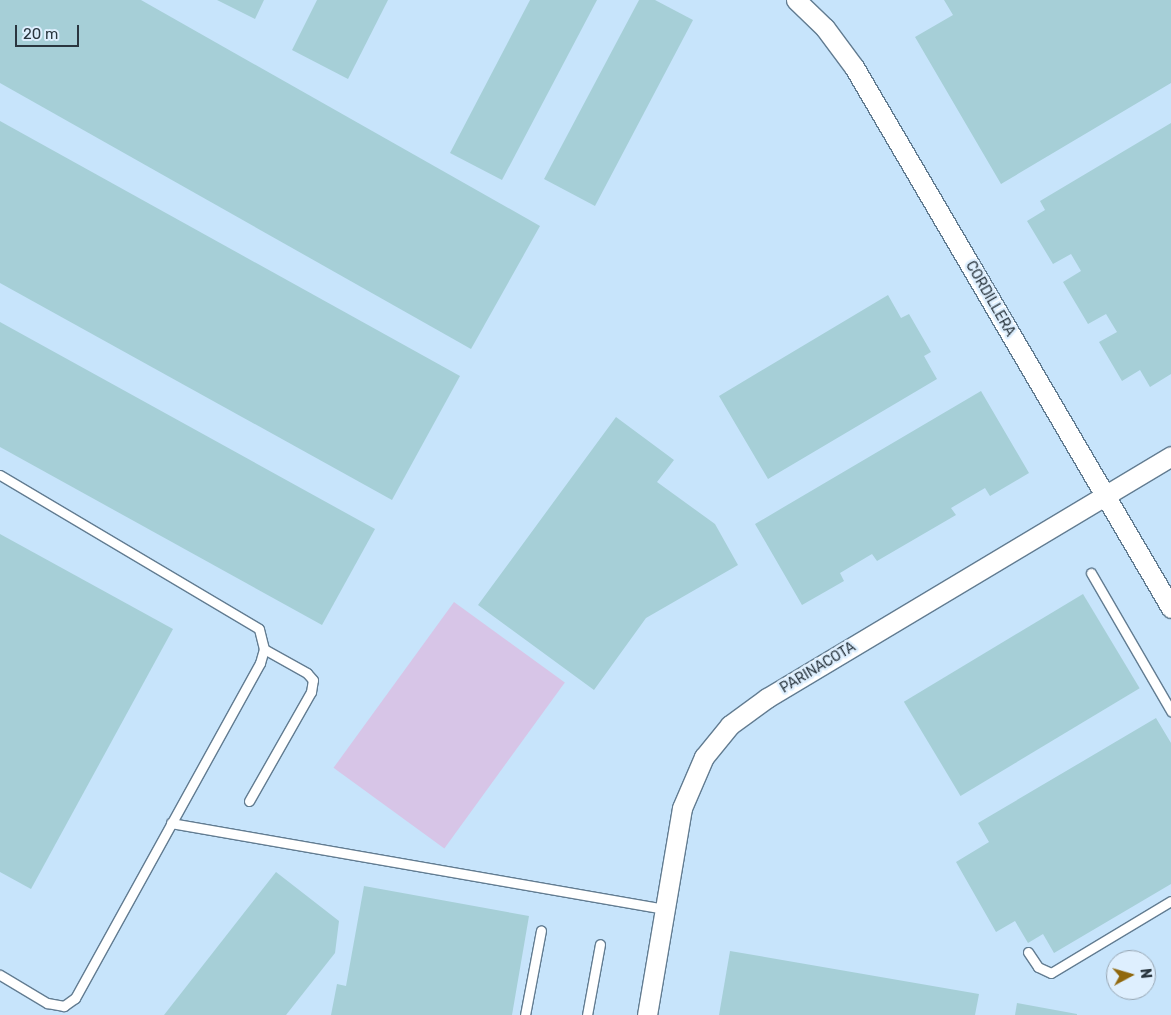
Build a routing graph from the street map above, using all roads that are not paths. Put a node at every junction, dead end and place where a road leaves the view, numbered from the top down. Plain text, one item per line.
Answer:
1 (796, 0) edge
2 (1171, 456) edge
3 (0, 475) edge
4 (1104, 496) junction
5 (1091, 573) dead end
6 (1171, 608) edge
7 (264, 649) junction
8 (1168, 700) edge
9 (1171, 711) edge
10 (249, 801) dead end
11 (170, 823) junction
12 (1171, 901) edge
13 (665, 909) junction
14 (541, 930) dead end
15 (600, 944) dead end
16 (1028, 952) dead end
17 (0, 975) edge
18 (525, 1015) edge
19 (586, 1015) edge
20 (646, 1015) edge

1 - 4 street, CORDILLERA
2 - 4 street, PARINACOTA
3 - 7 lane
4 - 6 street, CORDILLERA
4 - 13 street, PARINACOTA
5 - 8 lane
7 - 10 lane
7 - 11 lane
8 - 9 lane
11 - 13 lane
11 - 17 lane
12 - 16 lane
13 - 20 street, PARINACOTA
14 - 18 lane
15 - 19 lane

